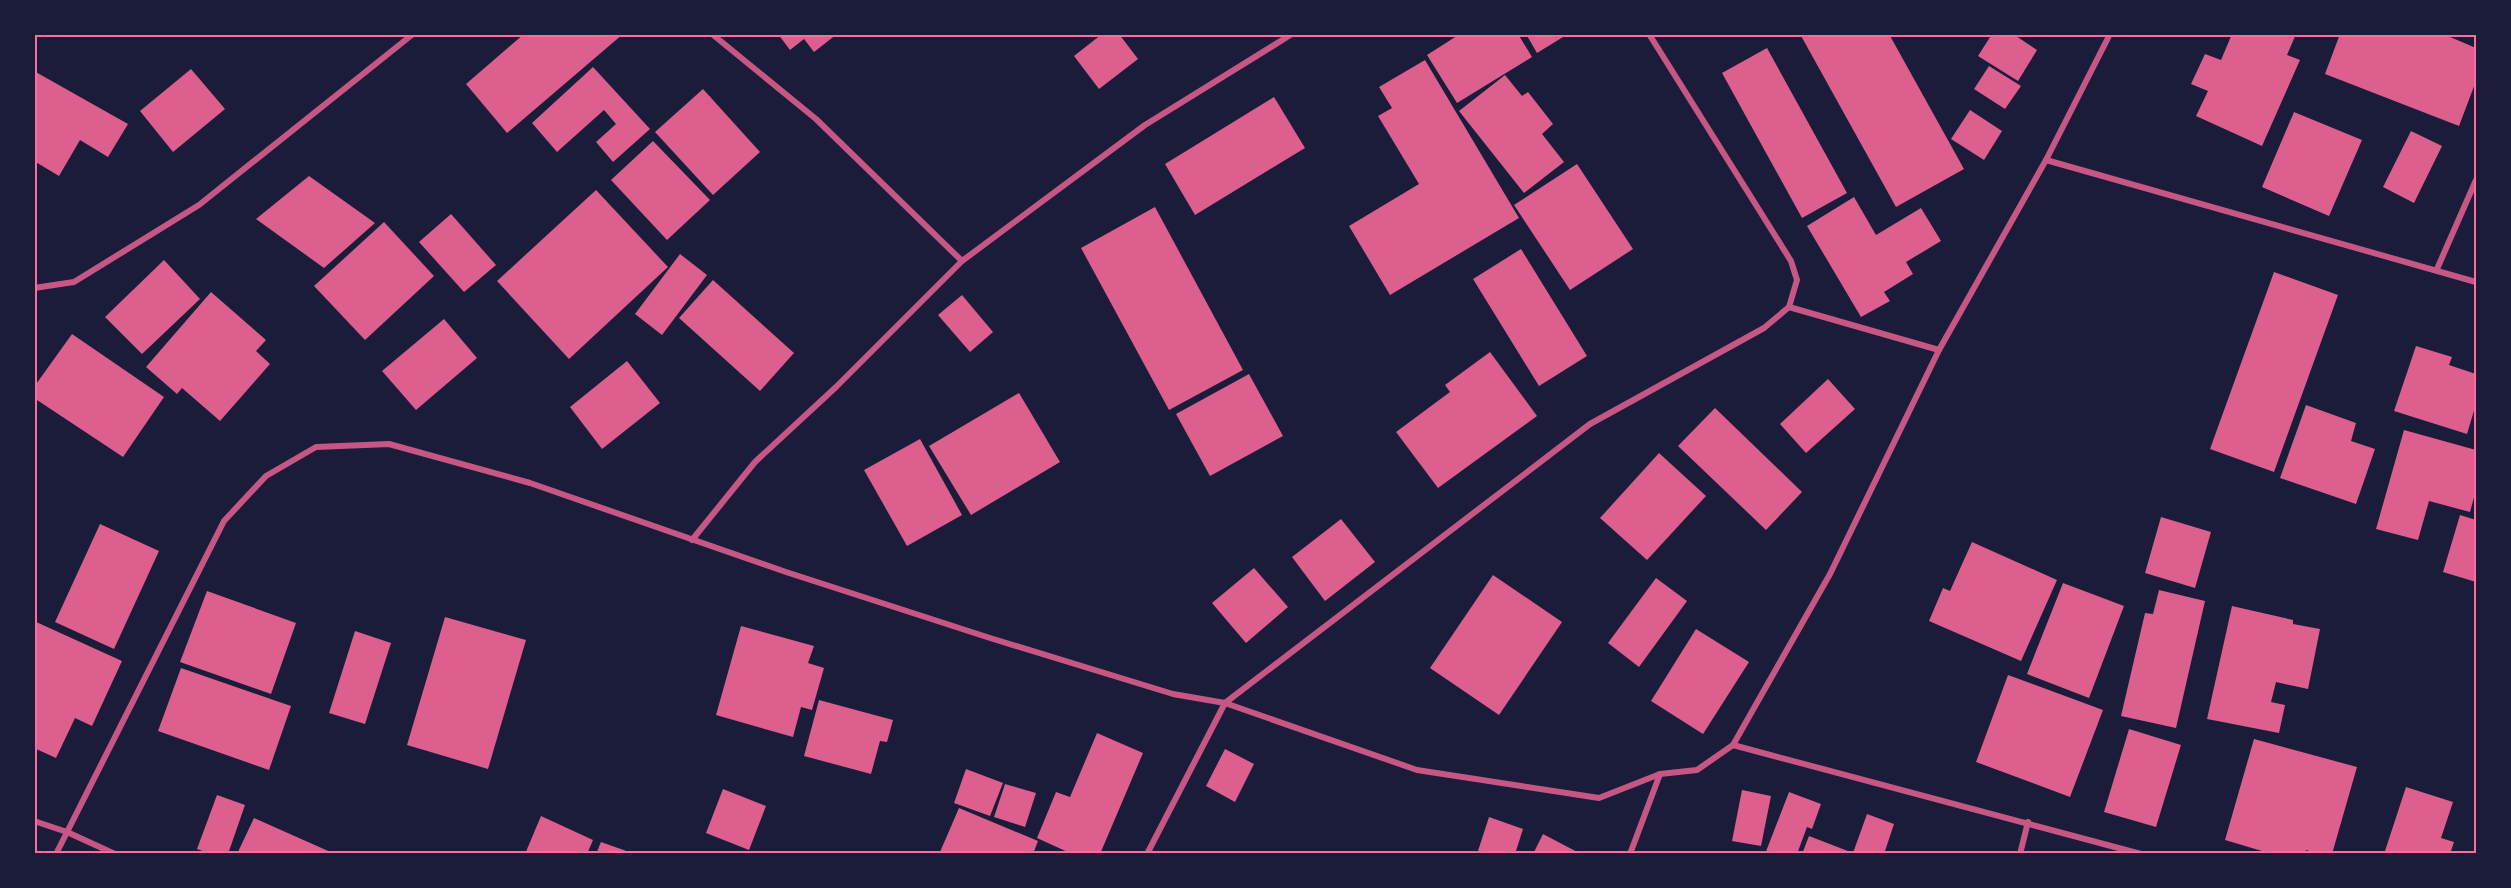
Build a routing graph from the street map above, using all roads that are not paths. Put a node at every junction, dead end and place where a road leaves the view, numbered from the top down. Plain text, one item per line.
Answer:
1 (412, 34) edge
2 (712, 34) edge
3 (1292, 34) edge
4 (1649, 34) edge
5 (2110, 34) edge
6 (2046, 160) junction
7 (2476, 180) edge
8 (962, 261) junction
9 (2437, 270) junction
10 (2476, 282) edge
11 (34, 288) edge
12 (1789, 307) junction
13 (1939, 350) junction
14 (692, 540) junction
15 (1225, 704) junction
16 (1733, 745) junction
17 (1660, 774) junction
18 (34, 821) edge
19 (2028, 822) junction
20 (67, 832) junction
21 (56, 854) edge
22 (115, 854) edge
23 (1147, 854) edge
24 (1630, 854) edge
25 (2020, 854) edge
26 (2141, 854) edge

1 - 11 street
2 - 8 street
3 - 8 street
4 - 12 street
5 - 6 street
6 - 9 street
6 - 13 street
7 - 9 street
8 - 14 street
9 - 10 street
12 - 13 street
12 - 15 street
13 - 16 street
14 - 15 street
14 - 20 street
15 - 17 street
15 - 23 street
16 - 17 street
16 - 19 street
17 - 24 street
18 - 20 street
19 - 25 street
19 - 26 street
20 - 21 street
20 - 22 street

